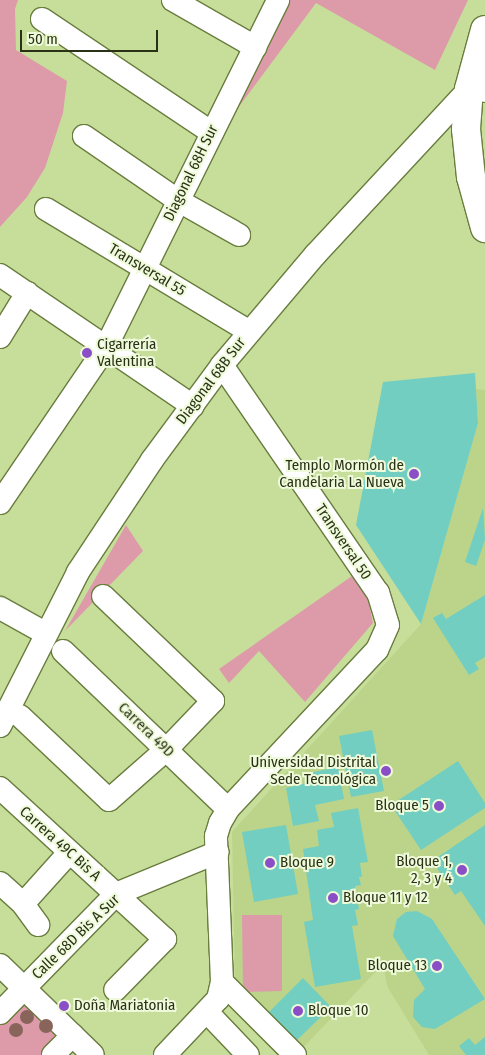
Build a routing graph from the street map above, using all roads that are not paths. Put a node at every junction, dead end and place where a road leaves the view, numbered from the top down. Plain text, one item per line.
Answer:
1 (173, 0) edge
2 (278, 0) edge
3 (42, 19) dead end
4 (485, 30) edge
5 (255, 47) junction
6 (477, 90) edge
7 (211, 132) junction
8 (84, 136) dead end
9 (179, 201) junction
10 (46, 209) dead end
11 (485, 228) edge
12 (239, 235) dead end
13 (145, 269) junction
14 (0, 275) edge
15 (27, 293) junction
16 (248, 331) junction
17 (0, 337) edge
18 (106, 347) junction
19 (222, 365) junction
20 (193, 406) junction
21 (0, 503) edge
22 (103, 596) dead end
23 (0, 608) edge
24 (44, 633) junction
25 (63, 651) dead end
26 (20, 716) dead end
27 (0, 726) edge
28 (166, 750) junction
29 (0, 788) edge
30 (228, 809) junction
31 (218, 852) junction
32 (68, 854) junction
33 (0, 883) edge
34 (116, 894) junction
35 (23, 904) junction
36 (38, 925) dead end
37 (0, 965) edge
38 (222, 982) junction
39 (24, 988) junction
40 (115, 990) dead end
41 (207, 1012) junction
42 (0, 1013) edge
43 (73, 1035) junction
44 (53, 1055) edge
45 (93, 1055) edge
46 (165, 1055) edge
47 (248, 1055) edge
48 (295, 1055) edge

1 - 5 street
2 - 5 street, Diagonal 68H Sur
3 - 7 street
4 - 6 street
5 - 7 street, Diagonal 68H Sur
6 - 11 street
6 - 16 street, Diagonal 68B Sur
7 - 9 street, Diagonal 68H Sur
8 - 9 street
9 - 12 street
9 - 13 street, Diagonal 68H Sur
10 - 13 street, Transversal 55
13 - 16 street, Transversal 55
13 - 18 street, Diagonal 68H Sur
14 - 15 street
15 - 17 street
15 - 18 street
16 - 19 street, Diagonal 68B Sur
18 - 20 street
18 - 21 street, Diagonal 68H Sur
19 - 20 street, Diagonal 68B Sur
19 - 30 street, Transversal 50
20 - 24 street, Diagonal 68B Sur
22 - 28 street
23 - 24 street
24 - 27 street, Diagonal 68B Sur
25 - 28 street, Carrera 49D
26 - 28 street
28 - 30 street, Carrera 49D
29 - 32 street, Carrera 49C Bis A
30 - 31 street
31 - 34 street, Calle 68D Bis A Sur
31 - 38 street
32 - 34 street, Carrera 49C Bis A
32 - 35 street
33 - 35 street
34 - 39 street, Calle 68D Bis A Sur
34 - 40 street, Carrera 49C Bis A
35 - 36 street
37 - 39 street
38 - 41 street
38 - 48 street
39 - 42 street, Calle 68D Bis A Sur
39 - 43 street
41 - 46 street
41 - 47 street
43 - 44 street
43 - 45 street

